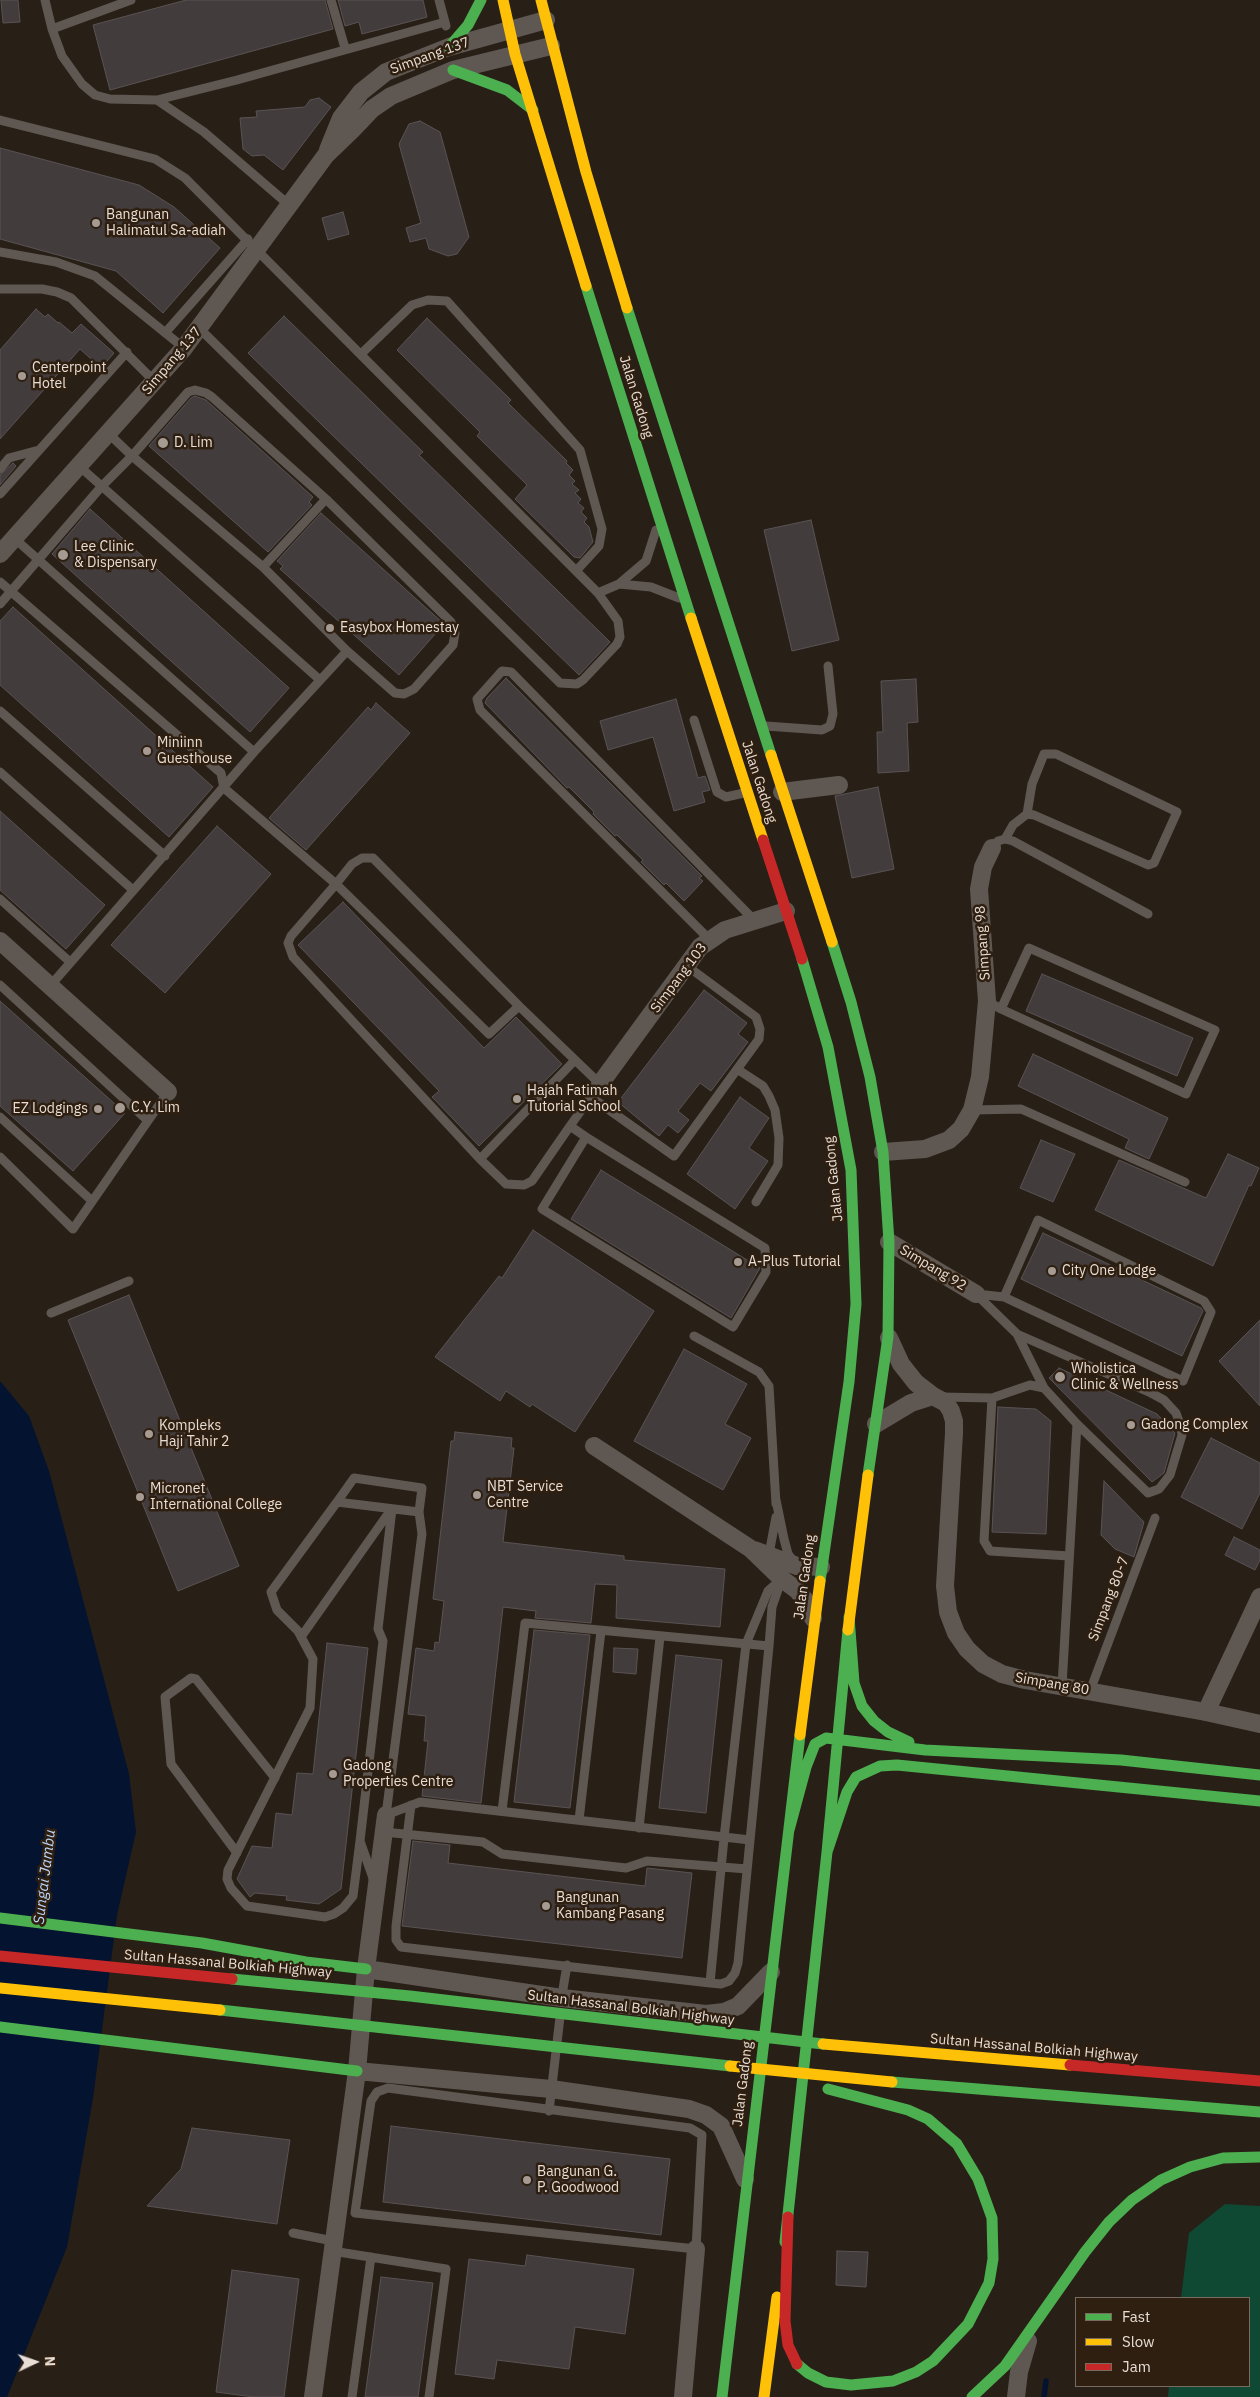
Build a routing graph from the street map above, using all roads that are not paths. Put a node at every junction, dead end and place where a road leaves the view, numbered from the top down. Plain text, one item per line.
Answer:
1 (45, 0) edge
2 (132, 0) edge
3 (331, 0) edge
4 (439, 0) edge
5 (481, 0) edge
6 (503, 0) edge
7 (541, 0) edge
8 (546, 20) junction
9 (445, 22) junction
10 (52, 29) junction
11 (510, 30) junction
12 (552, 46) junction
13 (449, 47) junction
14 (345, 48) junction
15 (515, 54) junction
16 (453, 70) junction
17 (158, 100) junction
18 (533, 110) junction
19 (0, 120) edge
20 (326, 155) junction
21 (290, 204) junction
22 (253, 244) junction
23 (0, 252) edge
24 (0, 289) edge
25 (200, 329) junction
26 (165, 333) junction
27 (636, 337) junction
28 (184, 348) junction
29 (127, 352) junction
30 (361, 354) junction
31 (615, 380) junction
32 (155, 382) junction
33 (108, 433) junction
34 (39, 450) junction
35 (132, 456) junction
36 (79, 466) junction
37 (0, 469) edge
38 (101, 486) junction
39 (0, 494) edge
40 (326, 499) junction
41 (659, 521) junction
42 (14, 538) junction
43 (0, 554) edge
44 (37, 559) junction
45 (263, 568) junction
46 (576, 571) junction
47 (0, 582) edge
48 (619, 584) junction
49 (10, 591) junction
50 (598, 593) junction
51 (684, 600) junction
52 (0, 604) edge
53 (347, 651) junction
54 (828, 666) dead end
55 (320, 680) junction
56 (0, 711) edge
57 (694, 720) dead end
58 (761, 726) junction
59 (254, 752) junction
60 (0, 772) edge
61 (838, 784) dead end
62 (224, 788) junction
63 (782, 792) junction
64 (747, 793) junction
65 (1027, 814) junction
66 (998, 844) junction
67 (165, 856) junction
68 (336, 884) junction
69 (133, 890) junction
70 (0, 900) edge
71 (786, 911) junction
72 (1148, 914) dead end
73 (754, 920) junction
74 (709, 939) junction
75 (0, 941) edge
76 (70, 962) junction
77 (687, 966) junction
78 (0, 985) edge
79 (50, 986) junction
80 (994, 1005) junction
81 (519, 1006) junction
82 (576, 1060) junction
83 (737, 1069) junction
84 (596, 1091) junction
85 (168, 1092) joint
86 (972, 1110) junction
87 (0, 1117) edge
88 (148, 1120) junction
89 (570, 1126) junction
90 (586, 1137) junction
91 (883, 1152) junction
92 (0, 1157) edge
93 (480, 1158) junction
94 (1185, 1182) dead end
95 (91, 1200) junction
96 (756, 1202) dead end
97 (889, 1242) junction
98 (129, 1281) dead end
99 (976, 1294) junction
100 (1004, 1297) junction
101 (51, 1313) dead end
102 (1016, 1334) junction
103 (694, 1336) dead end
104 (888, 1337) junction
105 (1044, 1388) junction
106 (936, 1396) junction
107 (992, 1398) junction
108 (876, 1424) junction
109 (1077, 1424) junction
110 (594, 1446) dead end
111 (776, 1500) junction
112 (337, 1502) junction
113 (392, 1509) junction
114 (419, 1512) junction
115 (1154, 1518) dead end
116 (751, 1549) junction
117 (769, 1554) junction
118 (1069, 1556) junction
119 (797, 1566) junction
120 (821, 1567) junction
121 (782, 1579) junction
122 (1260, 1597) edge
123 (849, 1617) junction
124 (814, 1619) junction
125 (601, 1631) junction
126 (301, 1637) junction
127 (660, 1637) junction
128 (746, 1644) junction
129 (769, 1646) junction
130 (1062, 1686) junction
131 (1090, 1691) junction
132 (1206, 1712) junction
133 (1260, 1724) edge
134 (838, 1738) junction
135 (925, 1750) junction
136 (1260, 1775) edge
137 (275, 1778) junction
138 (1260, 1801) edge
139 (411, 1805) junction
140 (502, 1811) junction
141 (578, 1820) junction
142 (385, 1824) junction
143 (639, 1828) junction
144 (789, 1830) junction
145 (407, 1834) junction
146 (724, 1838) junction
147 (750, 1840) junction
148 (360, 1841) junction
149 (827, 1852) junction
150 (237, 1853) junction
151 (721, 1867) junction
152 (747, 1869) junction
153 (377, 1888) junction
154 (0, 1918) edge
155 (0, 1956) edge
156 (567, 1965) junction
157 (366, 1970) junction
158 (771, 1972) junction
159 (710, 1983) junction
160 (0, 1988) edge
161 (562, 1998) junction
162 (0, 2027) edge
163 (736, 2066) junction
164 (357, 2071) junction
165 (1260, 2081) edge
166 (551, 2089) junction
167 (550, 2111) junction
168 (1260, 2112) edge
169 (1260, 2158) edge
170 (746, 2182) junction
171 (788, 2217) junction
172 (293, 2233) dead end
173 (333, 2246) junction
174 (696, 2249) junction
175 (371, 2257) junction
176 (1032, 2328) junction
177 (313, 2397) edge
178 (352, 2397) edge
179 (429, 2397) edge
180 (683, 2397) edge
181 (722, 2397) edge
182 (764, 2397) edge
183 (972, 2397) edge
184 (1016, 2397) edge

1 - 10 lane
2 - 10 lane
3 - 14 lane
4 - 9 lane
5 - 13 main road
6 - 11 main road, Jalan Gadong
7 - 8 main road, Jalan Gadong
8 - 11 street, Simpang 137
8 - 12 main road, Jalan Gadong
9 - 13 lane
9 - 14 lane
10 - 17 lane
11 - 13 street, Simpang 137
11 - 15 main road, Jalan Gadong
12 - 15 street, Simpang 137
12 - 27 main road, Jalan Gadong
13 - 20 street, Simpang 137
14 - 17 lane
15 - 16 street, Simpang 137
15 - 18 main road, Jalan Gadong
16 - 18 main road
16 - 20 street, Simpang 137
17 - 21 lane
18 - 31 main road, Jalan Gadong
19 - 22 lane
20 - 21 street, Simpang 137
21 - 22 street, Simpang 137
22 - 25 street, Simpang 137
22 - 26 lane
22 - 30 lane
23 - 26 lane
24 - 29 lane
25 - 28 street, Simpang 137
25 - 50 lane
26 - 28 lane
27 - 31 main road
27 - 58 main road, Jalan Gadong
28 - 32 street, Simpang 137
29 - 32 lane
29 - 34 lane
30 - 46 lane
30 - 46 lane
31 - 41 main road, Jalan Gadong
32 - 33 street, Simpang 137
33 - 35 lane
33 - 36 street, Simpang 137
34 - 37 lane
34 - 39 lane
35 - 38 lane
35 - 40 lane
35 - 45 lane
36 - 38 lane
36 - 42 street, Simpang 137
38 - 44 lane
38 - 55 lane
40 - 45 lane
40 - 53 lane
41 - 48 lane
41 - 51 main road, Jalan Gadong
42 - 43 street, Simpang 137
42 - 44 lane
44 - 49 lane
44 - 59 lane
45 - 53 lane
46 - 50 lane
47 - 49 lane
48 - 50 lane
48 - 51 lane
49 - 52 lane
49 - 62 lane
51 - 64 main road, Jalan Gadong
53 - 55 lane
54 - 58 lane
55 - 59 lane
56 - 67 lane
57 - 64 lane
58 - 63 main road, Jalan Gadong
59 - 62 lane
60 - 69 lane
61 - 63 street
62 - 67 lane
62 - 68 lane
63 - 91 main road, Jalan Gadong
64 - 71 main road, Jalan Gadong
65 - 65 lane
65 - 66 lane
66 - 72 lane
66 - 80 street, Simpang 98
67 - 69 lane
68 - 81 lane
68 - 81 lane
68 - 93 lane
69 - 76 lane
70 - 76 lane
71 - 73 street, Simpang 103
71 - 120 main road, Jalan Gadong
73 - 74 street, Simpang 103
73 - 74 lane
74 - 77 street, Simpang 103
75 - 79 street
76 - 79 lane
77 - 83 lane
77 - 84 street, Simpang 103
78 - 88 lane
79 - 85 street
80 - 80 lane
80 - 86 street, Simpang 98
81 - 82 lane
82 - 84 lane
82 - 93 lane
83 - 84 lane
83 - 96 lane
84 - 89 lane
85 - 88 lane
86 - 91 street, Simpang 98
86 - 94 lane
87 - 95 lane
88 - 95 lane
89 - 90 lane
89 - 93 lane
90 - 90 lane
91 - 97 main road, Jalan Gadong
92 - 95 lane
97 - 99 street, Simpang 92
97 - 104 main road, Jalan Gadong
98 - 101 lane
99 - 100 lane
99 - 102 lane
100 - 100 lane
102 - 105 lane
102 - 109 lane
103 - 111 lane
104 - 106 street, Simpang 80
104 - 108 main road, Jalan Gadong
105 - 107 lane
105 - 109 lane
106 - 107 lane
106 - 108 street
106 - 130 street, Simpang 80
107 - 118 lane
108 - 123 main road, Jalan Gadong
109 - 118 lane
110 - 116 street
111 - 117 lane
111 - 119 lane
112 - 113 lane
112 - 114 lane
112 - 126 lane
113 - 114 lane
113 - 126 lane
113 - 148 lane
114 - 142 lane
115 - 131 lane, Simpang 80-7
116 - 117 street
116 - 121 street
117 - 119 street
118 - 130 lane
119 - 120 street
119 - 121 lane
120 - 124 main road, Jalan Gadong
121 - 124 street
121 - 128 lane
121 - 129 lane
122 - 132 street
123 - 134 main road, Jalan Gadong
123 - 135 main road
124 - 144 main road, Jalan Gadong
125 - 127 lane
125 - 140 lane
125 - 141 lane
126 - 137 lane
127 - 128 lane
127 - 143 lane
128 - 129 lane
128 - 146 lane
129 - 147 lane
130 - 131 street, Simpang 80
131 - 132 street, Simpang 80
132 - 133 street, Simpang 80
134 - 135 main road
134 - 144 main road
134 - 149 main road, Jalan Gadong
135 - 136 main road
137 - 150 lane
137 - 150 lane
138 - 149 main road
139 - 140 lane
139 - 142 lane
139 - 145 lane
140 - 141 lane
141 - 143 lane
142 - 145 lane
142 - 153 street
143 - 146 lane
144 - 158 main road, Jalan Gadong
145 - 151 lane
145 - 156 lane
146 - 147 lane
146 - 151 lane
147 - 152 lane
148 - 150 lane
148 - 153 lane
149 - 171 main road, Jalan Gadong
151 - 152 lane
151 - 159 lane
152 - 159 lane
153 - 157 street
154 - 157 main road
155 - 165 main road, Sultan Hassanal Bolkiah Highway
156 - 159 lane
156 - 161 lane
157 - 161 street
157 - 164 street
158 - 161 street
158 - 170 main road, Jalan Gadong
160 - 163 main road
161 - 166 lane
162 - 164 main road
163 - 168 main road
163 - 171 main road
164 - 166 street
164 - 173 street
166 - 167 lane
166 - 170 street
167 - 174 lane
167 - 174 lane
169 - 176 main road
170 - 181 main road, Jalan Gadong
171 - 182 main road, Jalan Gadong
172 - 173 lane
173 - 175 lane
173 - 177 street
174 - 180 street
175 - 178 lane
175 - 179 lane
176 - 183 main road
176 - 184 street

